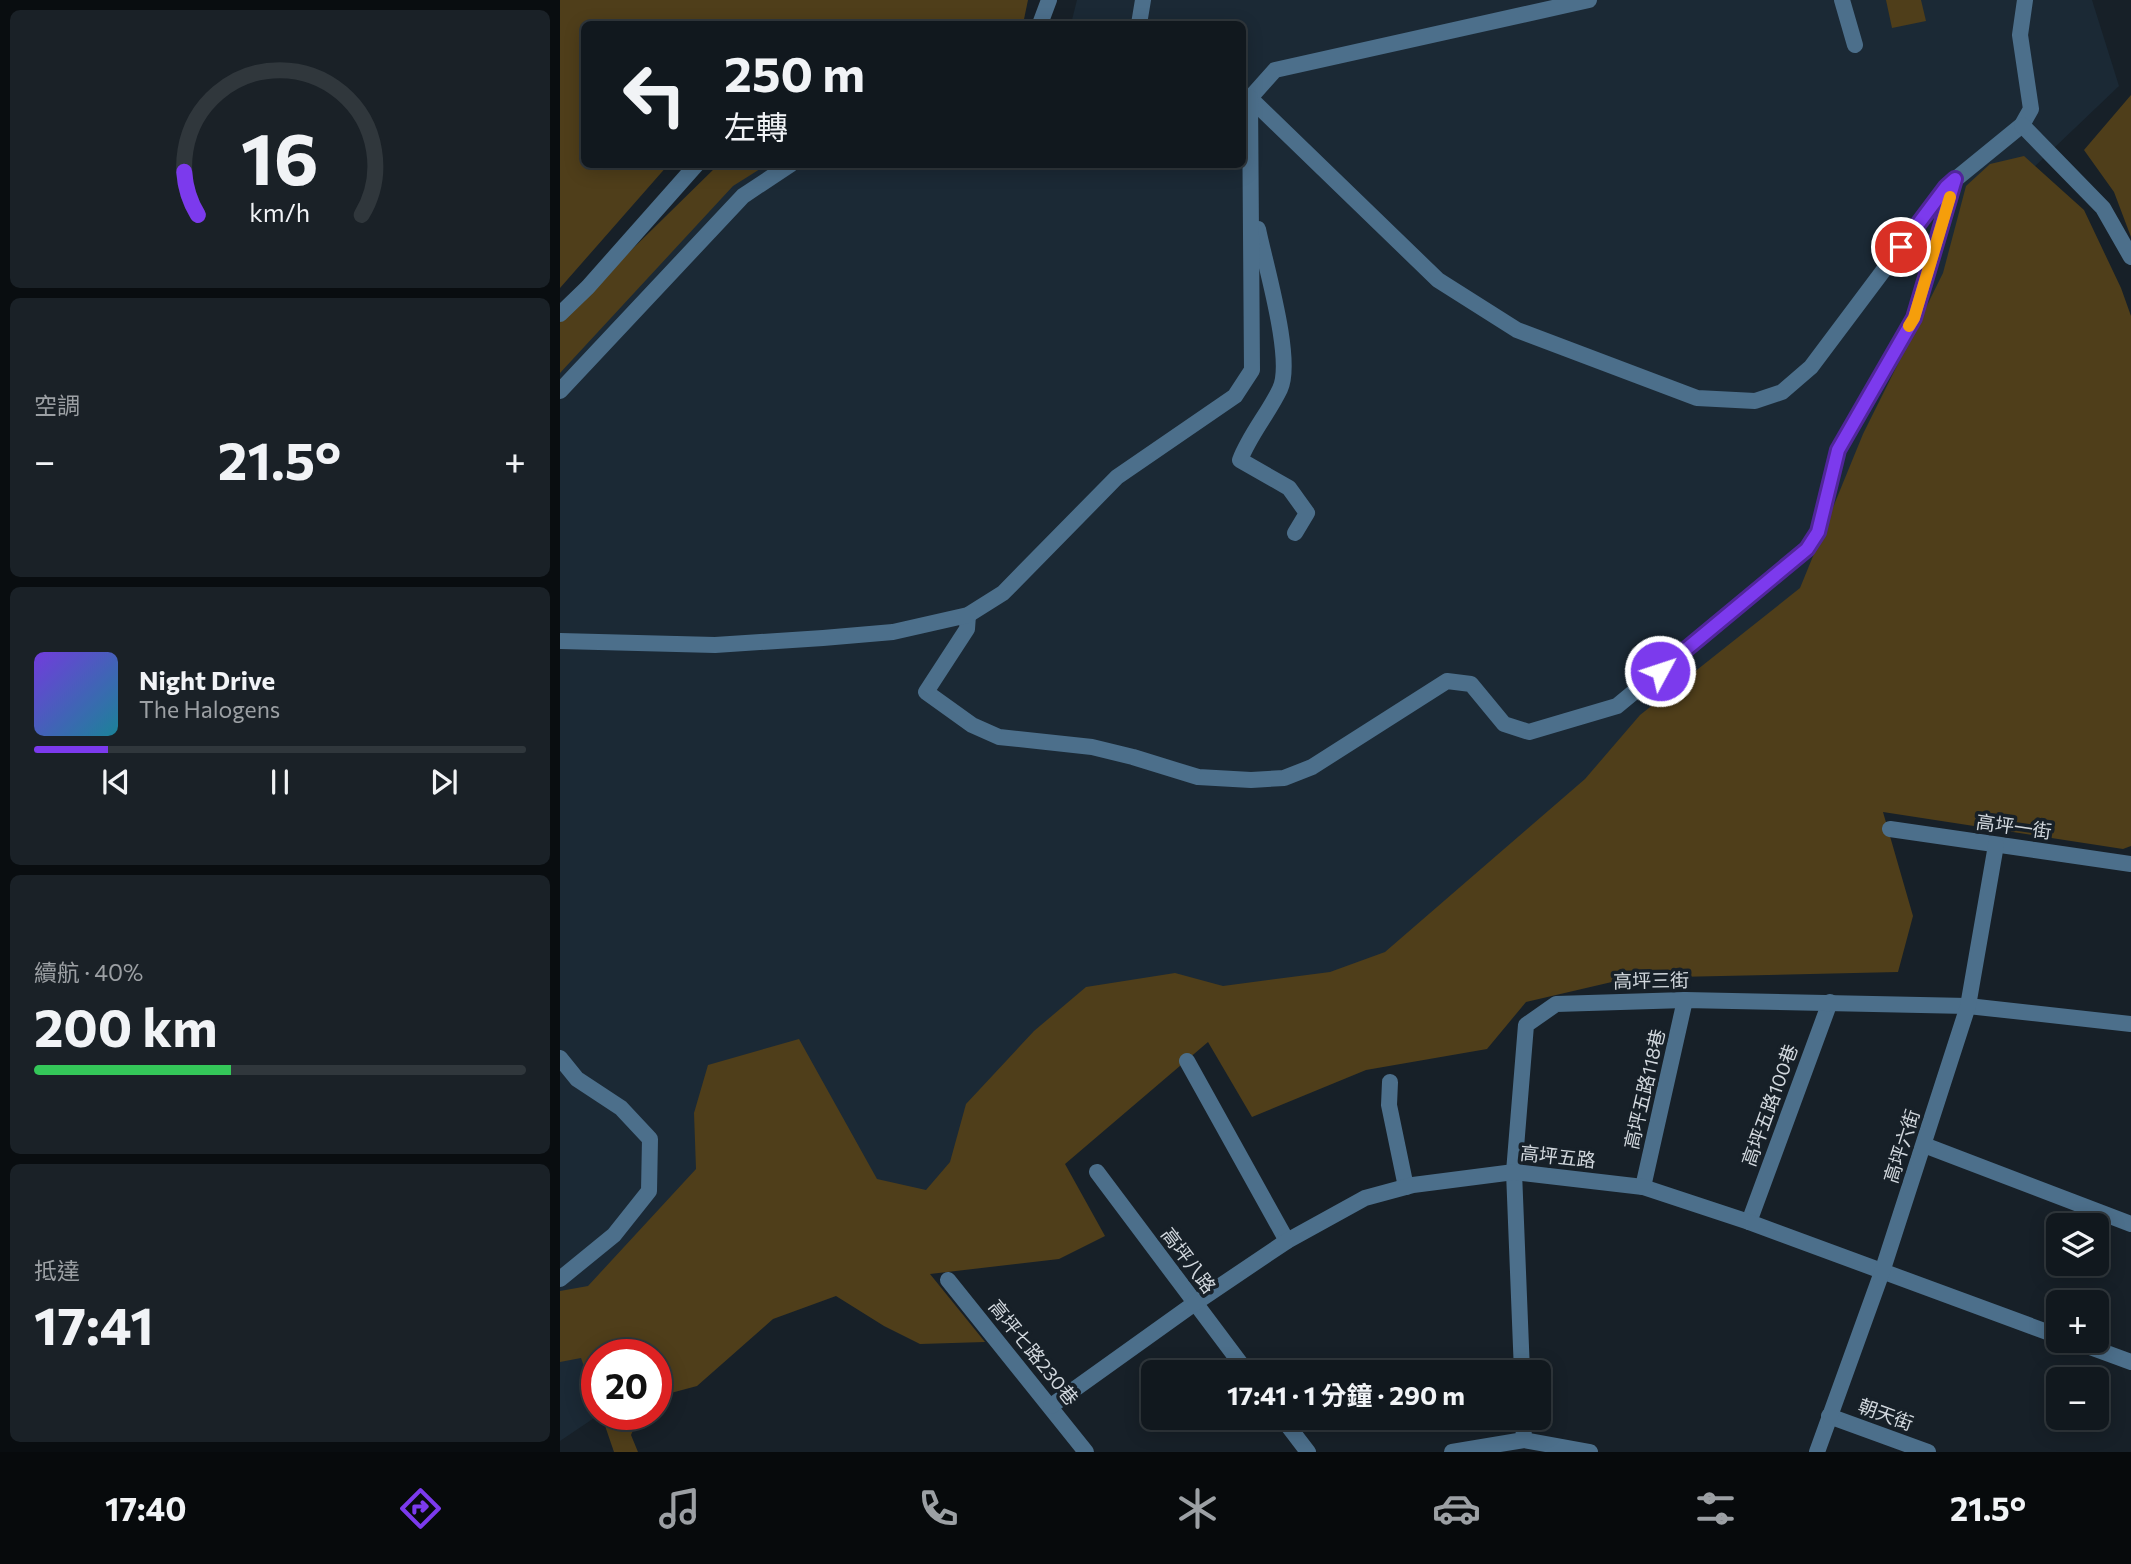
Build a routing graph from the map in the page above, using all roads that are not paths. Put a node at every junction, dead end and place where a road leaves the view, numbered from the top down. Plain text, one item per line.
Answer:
1 (1049, 0) edge
2 (1143, 0) edge
3 (1589, 0) edge
4 (1842, 0) edge
5 (2025, 0) edge
6 (1041, 21) edge
7 (1140, 21) edge
8 (1855, 45) dead end
9 (1246, 96) edge
10 (2022, 124) junction
11 (693, 168) edge
12 (785, 168) edge
13 (1955, 179) junction
14 (1251, 200) junction
15 (2131, 257) edge
16 (560, 314) edge
17 (560, 391) edge
18 (1295, 533) dead end
19 (968, 615) junction
20 (560, 641) edge
21 (1890, 829) dead end
22 (1996, 845) junction
23 (2131, 864) edge
24 (1685, 1000) junction
25 (1830, 1002) junction
26 (1968, 1006) junction
27 (2131, 1024) edge
28 (560, 1058) edge
29 (1187, 1061) dead end
30 (1390, 1082) dead end
31 (1924, 1145) junction
32 (1097, 1172) dead end
33 (1514, 1172) junction
34 (1406, 1187) junction
35 (1643, 1187) junction
36 (1748, 1222) junction
37 (2131, 1224) edge
38 (1287, 1241) junction
39 (1882, 1272) junction
40 (560, 1279) edge
41 (948, 1280) dead end
42 (1195, 1303) junction
43 (2046, 1332) edge
44 (2106, 1353) edge
45 (1238, 1360) edge
46 (1522, 1360) edge
47 (2131, 1362) edge
48 (1051, 1406) junction
49 (1829, 1416) junction
50 (1291, 1430) edge
51 (1524, 1430) edge
52 (1524, 1440) junction
53 (1086, 1452) edge
54 (1308, 1452) edge
55 (1452, 1452) edge
56 (1590, 1452) edge
57 (1817, 1452) edge
58 (1928, 1452) edge

1 - 6 street
2 - 7 street
3 - 9 street
4 - 8 street
5 - 10 street
9 - 13 street
9 - 14 street
10 - 13 street
10 - 15 street
11 - 16 street
12 - 17 street
13 - 19 street
14 - 18 street
14 - 19 street
19 - 20 street
21 - 22 street, 高坪一街
22 - 23 street, 高坪一街
22 - 26 street, 高坪六街
24 - 25 street, 高坪三街
24 - 33 street, 高坪三街
24 - 35 street, 高坪五路118巷
25 - 26 street, 高坪三街
25 - 36 street, 高坪五路100巷
26 - 27 street, 高坪三街
26 - 31 street, 高坪六街
28 - 40 street
29 - 38 street
30 - 34 street
31 - 37 street
31 - 39 street, 高坪六街
32 - 42 street, 高坪八路
33 - 34 street, 高坪五路
33 - 35 street, 高坪五路
33 - 46 street, 高坪三街
34 - 38 street, 高坪五路
35 - 36 street, 高坪五路
36 - 39 street, 高坪五路
38 - 42 street, 高坪五路
39 - 43 street, 高坪五路
39 - 49 street, 高坪六街
41 - 48 street, 高坪七路230巷
42 - 45 street, 高坪八路
42 - 48 street, 高坪五路
44 - 47 street
48 - 53 street, 高坪七路230巷
49 - 57 street, 高坪六街
49 - 58 street, 朝天街
50 - 54 street
51 - 52 street
52 - 55 street
52 - 56 street

